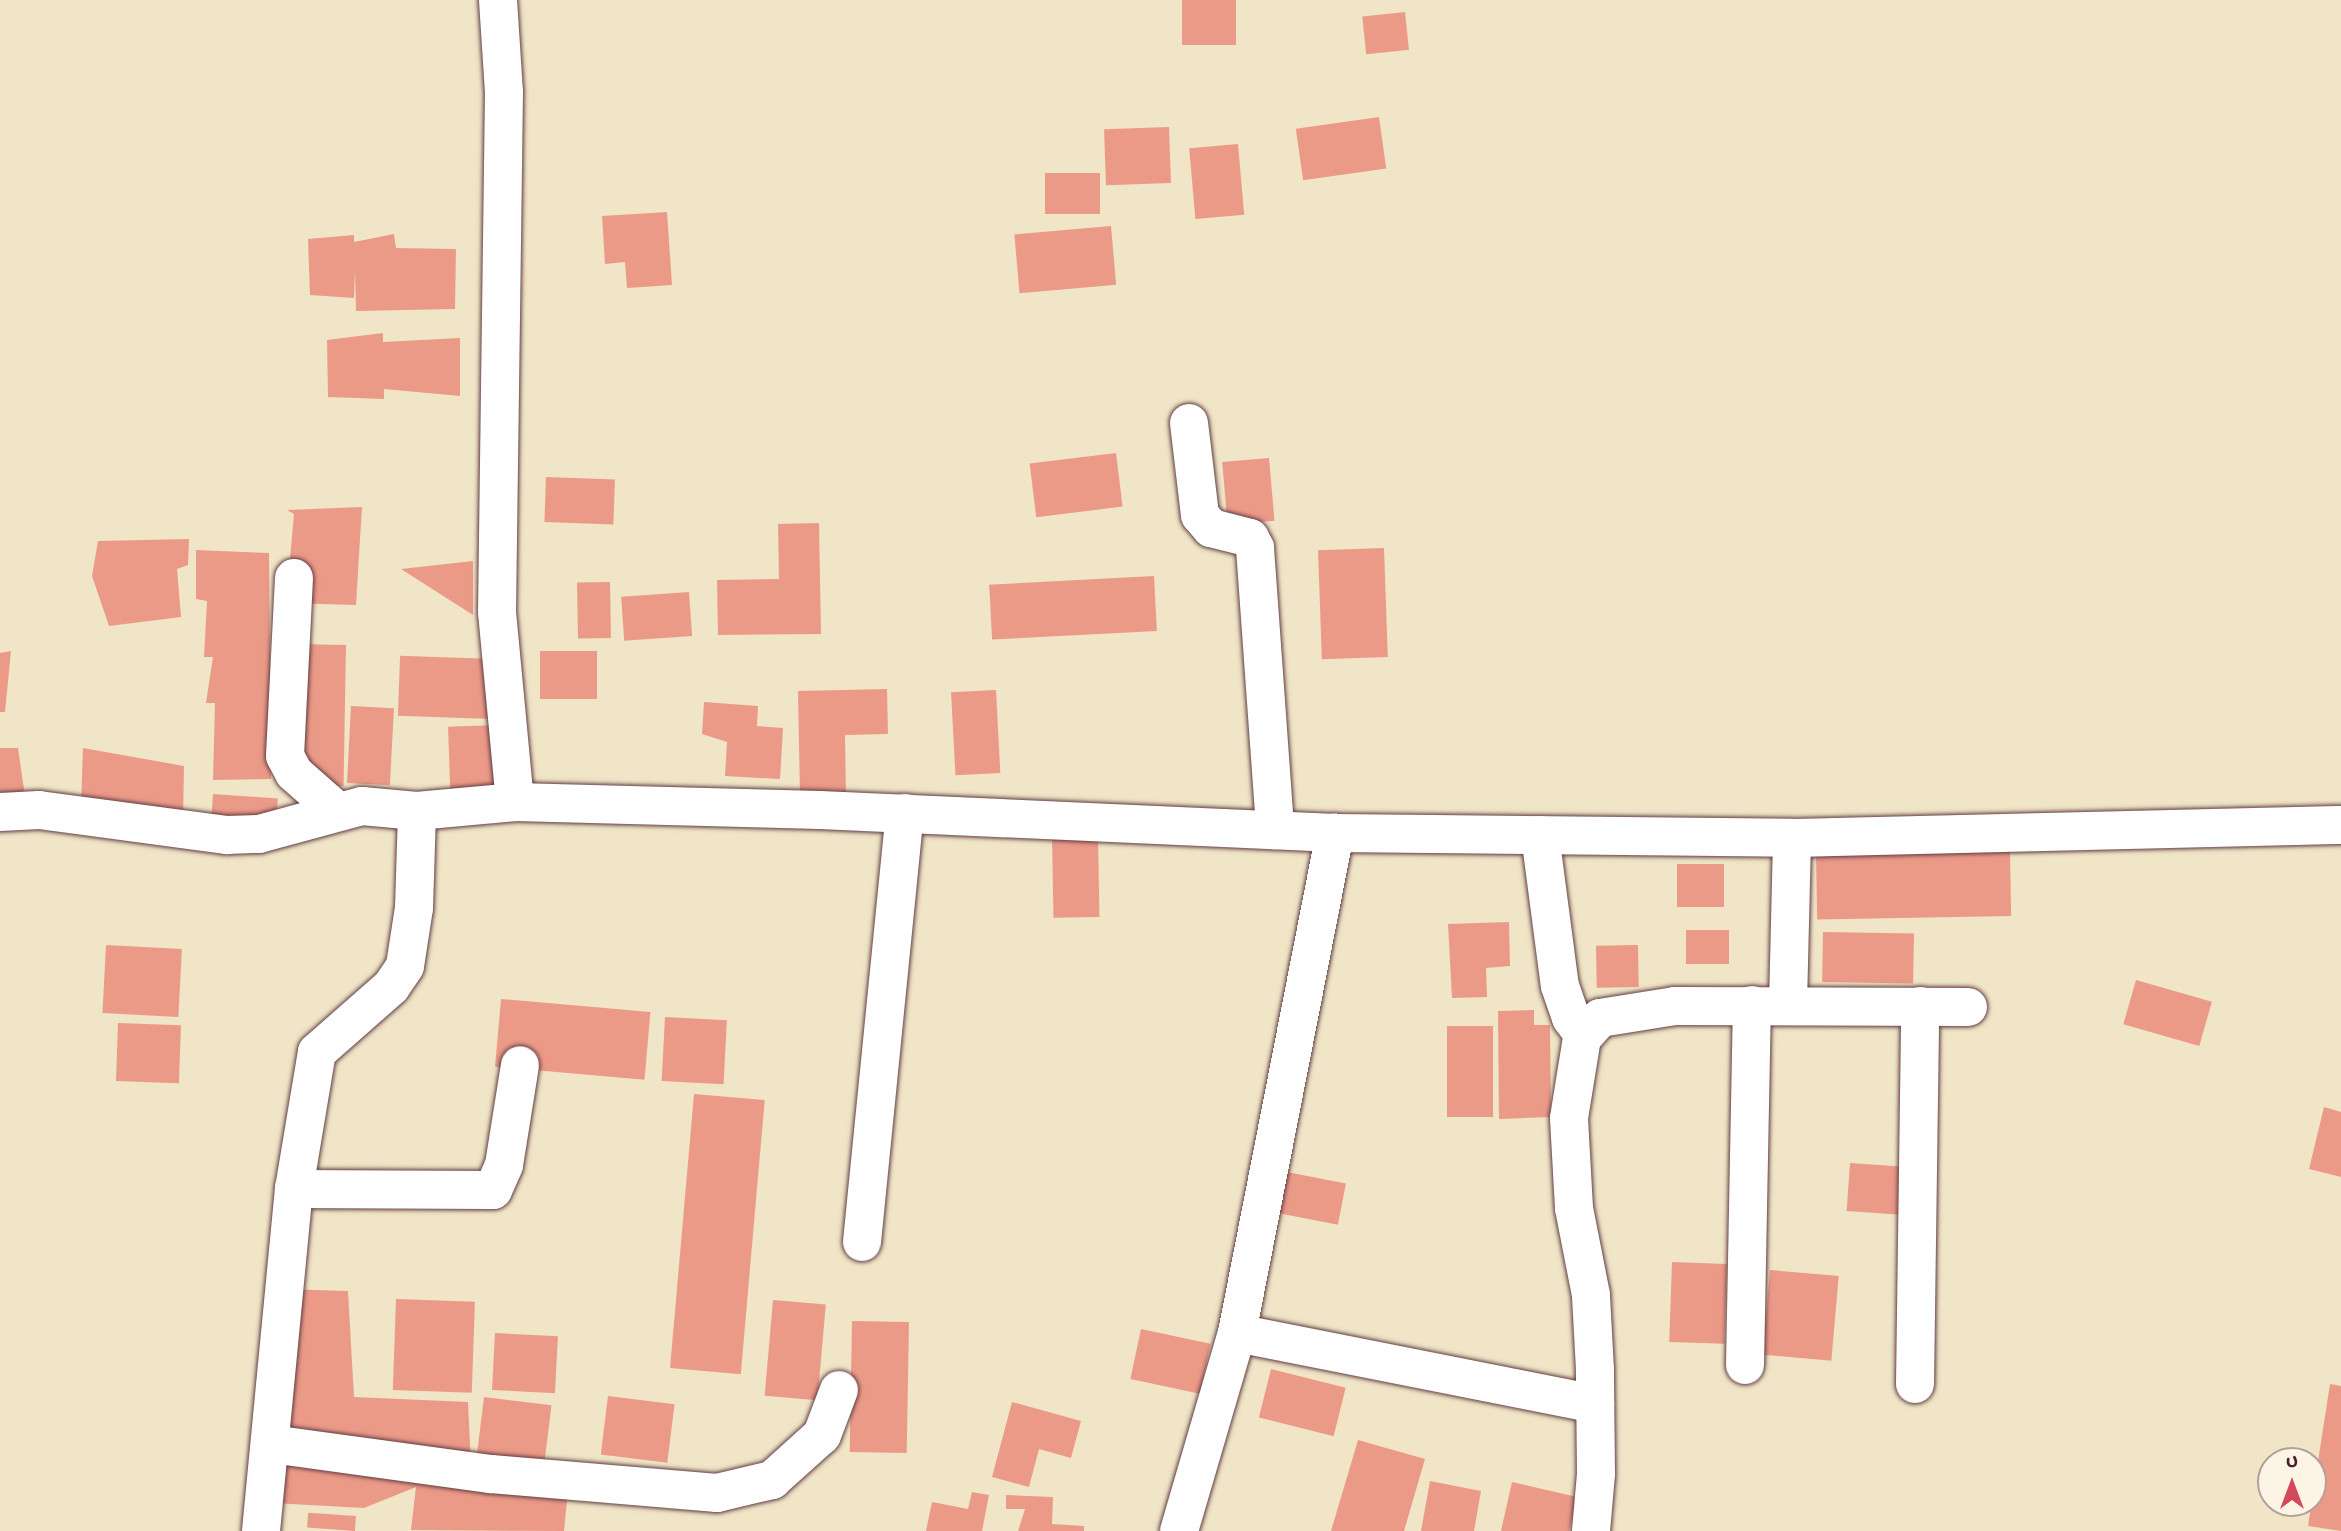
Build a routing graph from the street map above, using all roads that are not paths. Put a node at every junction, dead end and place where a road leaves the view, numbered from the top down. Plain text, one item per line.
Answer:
1 (498, 0) edge
2 (1189, 423) dead end
3 (294, 578) dead end
4 (515, 802) junction
5 (336, 810) junction
6 (416, 811) junction
7 (0, 812) edge
8 (905, 813) junction
9 (2341, 825) edge
10 (1275, 830) junction
11 (1335, 833) junction
12 (1540, 835) junction
13 (1792, 838) junction
14 (1770, 1004) junction
15 (1920, 1006) junction
16 (1968, 1007) dead end
17 (1584, 1035) junction
18 (520, 1065) dead end
19 (294, 1189) junction
20 (862, 1242) dead end
21 (1237, 1333) junction
22 (1745, 1364) dead end
23 (1915, 1384) dead end
24 (839, 1390) dead end
25 (1595, 1404) junction
26 (271, 1444) junction
27 (261, 1531) edge
28 (1179, 1531) edge
29 (1591, 1531) edge

1 - 4 street
2 - 10 street
3 - 5 street
4 - 6 street
4 - 8 street
5 - 6 street
5 - 7 street
6 - 19 street
8 - 10 street
8 - 20 street
9 - 13 street
10 - 11 street
11 - 12 street
11 - 21 street
12 - 13 street
12 - 17 street
13 - 14 street
14 - 15 street
14 - 17 street
14 - 22 street
15 - 16 street
15 - 23 street
17 - 25 street
18 - 19 street
19 - 26 street
21 - 25 street
21 - 28 street
24 - 26 street
25 - 29 street
26 - 27 street

